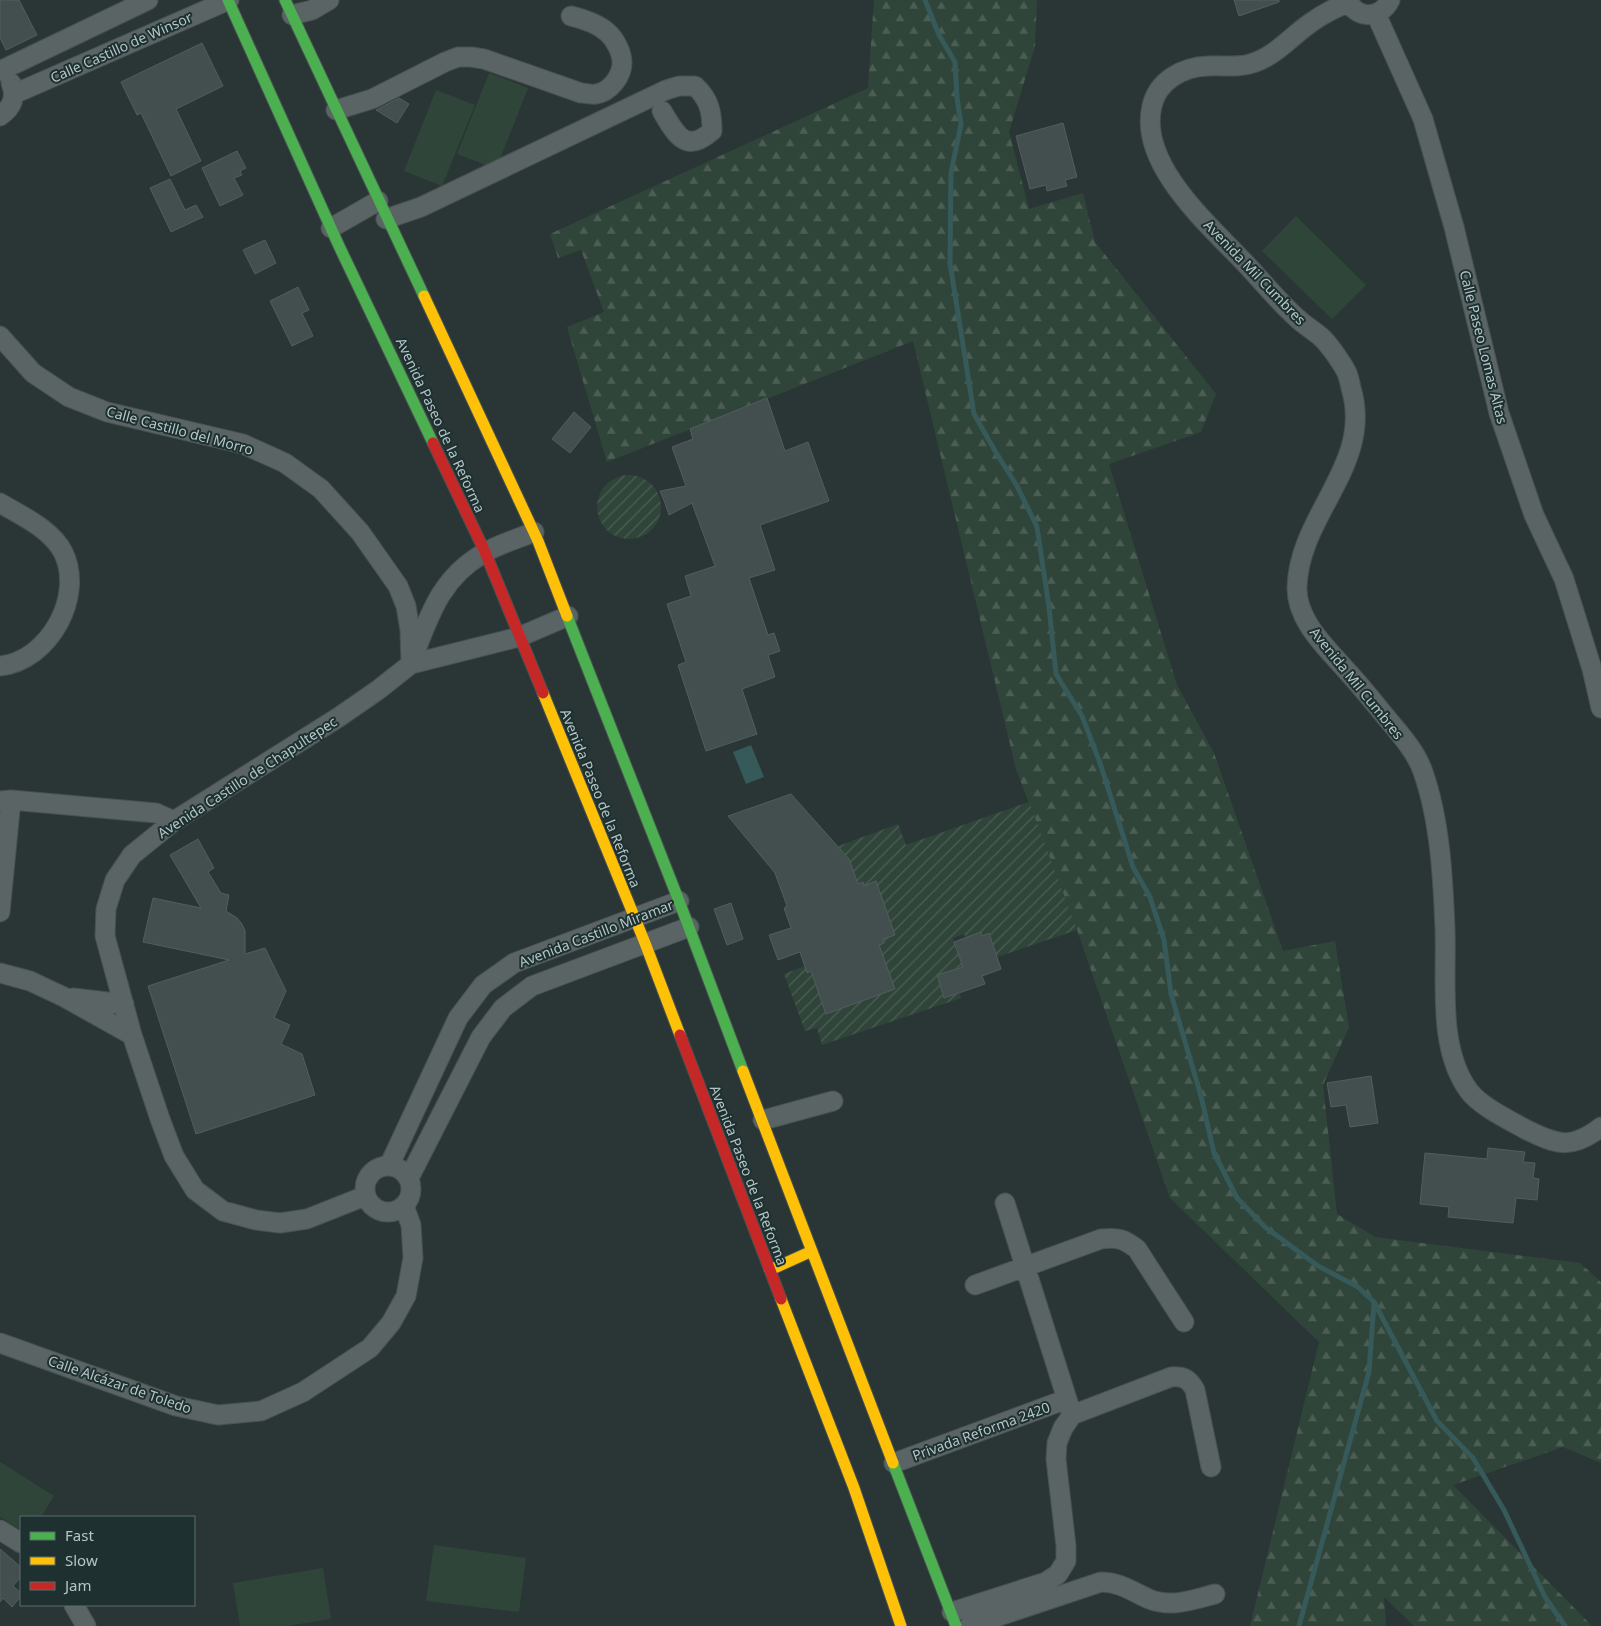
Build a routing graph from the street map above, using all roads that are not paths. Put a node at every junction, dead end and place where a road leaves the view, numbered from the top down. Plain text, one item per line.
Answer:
1 (148, 0) edge
2 (228, 0) edge
3 (329, 0) edge
4 (1390, 0) edge
5 (1348, 1) edge
6 (289, 8) edge
7 (1376, 14) junction
8 (571, 16) dead end
9 (0, 71) edge
10 (14, 94) junction
11 (336, 110) junction
12 (662, 111) dead end
13 (0, 116) edge
14 (378, 201) junction
15 (386, 219) junction
16 (331, 228) junction
17 (0, 336) edge
18 (0, 503) edge
19 (534, 532) junction
20 (485, 552) junction
21 (568, 616) junction
22 (519, 636) junction
23 (411, 664) junction
24 (0, 666) edge
25 (1601, 708) edge
26 (6, 800) edge
27 (174, 821) junction
28 (679, 901) junction
29 (0, 912) edge
30 (634, 918) junction
31 (689, 927) junction
32 (645, 944) junction
33 (0, 973) edge
34 (64, 997) junction
35 (124, 1004) junction
36 (132, 1035) junction
37 (833, 1100) dead end
38 (763, 1120) junction
39 (1601, 1127) edge
40 (389, 1166) junction
41 (409, 1178) junction
42 (365, 1196) junction
43 (1005, 1203) dead end
44 (404, 1206) junction
45 (812, 1251) junction
46 (1025, 1266) junction
47 (770, 1270) junction
48 (975, 1284) dead end
49 (1184, 1322) dead end
50 (0, 1343) edge
51 (1070, 1407) junction
52 (894, 1463) junction
53 (1211, 1467) dead end
54 (0, 1530) edge
55 (20, 1542) edge
56 (1215, 1594) dead end
57 (75, 1606) edge
58 (954, 1619) edge
59 (86, 1626) edge
60 (901, 1626) edge
61 (969, 1626) edge

1 - 9 street, Calle Castillo de Winsor
2 - 10 street, Calle Castillo de Winsor
2 - 16 main road, Avenida Paseo de la Reforma
3 - 6 street
4 - 7 street
5 - 7 street
5 - 39 street, Avenida Mil Cumbres
6 - 11 main road
7 - 25 street, Calle Paseo Lomas Altas
8 - 11 street
9 - 10 street
10 - 13 street
11 - 14 main road
12 - 15 street
14 - 15 main road
14 - 16 street
15 - 19 main road
16 - 20 main road, Avenida Paseo de la Reforma
17 - 23 street, Calle Castillo del Morro
18 - 24 street
19 - 20 street
19 - 21 main road
20 - 22 main road, Avenida Paseo de la Reforma
20 - 23 street
21 - 22 street, Avenida Castillo de Chapultepec
21 - 28 main road
22 - 23 street, Avenida Castillo de Chapultepec
22 - 30 main road, Avenida Paseo de la Reforma
23 - 27 street, Avenida Castillo de Chapultepec
26 - 27 street
26 - 29 street
27 - 35 street, Avenida Castillo de Chapultepec
28 - 30 street, Avenida Castillo Miramar
28 - 31 main road
30 - 32 main road, Avenida Paseo de la Reforma
30 - 40 street, Avenida Castillo Miramar
31 - 32 street, Avenida Castillo Miramar
31 - 38 main road
32 - 41 street, Avenida Castillo Miramar
32 - 47 main road, Avenida Paseo de la Reforma
33 - 34 street
34 - 35 street
34 - 36 street
35 - 36 street, Avenida Castillo de Chapultepec
36 - 42 street, Avenida Castillo de Chapultepec
37 - 38 street
38 - 45 main road
40 - 41 street
40 - 42 street
41 - 44 street
42 - 44 street
43 - 46 street, Privada Reforma 2420
44 - 50 street, Calle Alcázar de Toledo
45 - 47 main road
45 - 52 main road
46 - 48 street
46 - 49 street
46 - 51 street, Privada Reforma 2420
47 - 60 main road, Avenida Paseo de la Reforma
51 - 52 street, Privada Reforma 2420
51 - 53 street
51 - 58 street
52 - 58 main road
54 - 55 street
56 - 61 street
57 - 59 street

